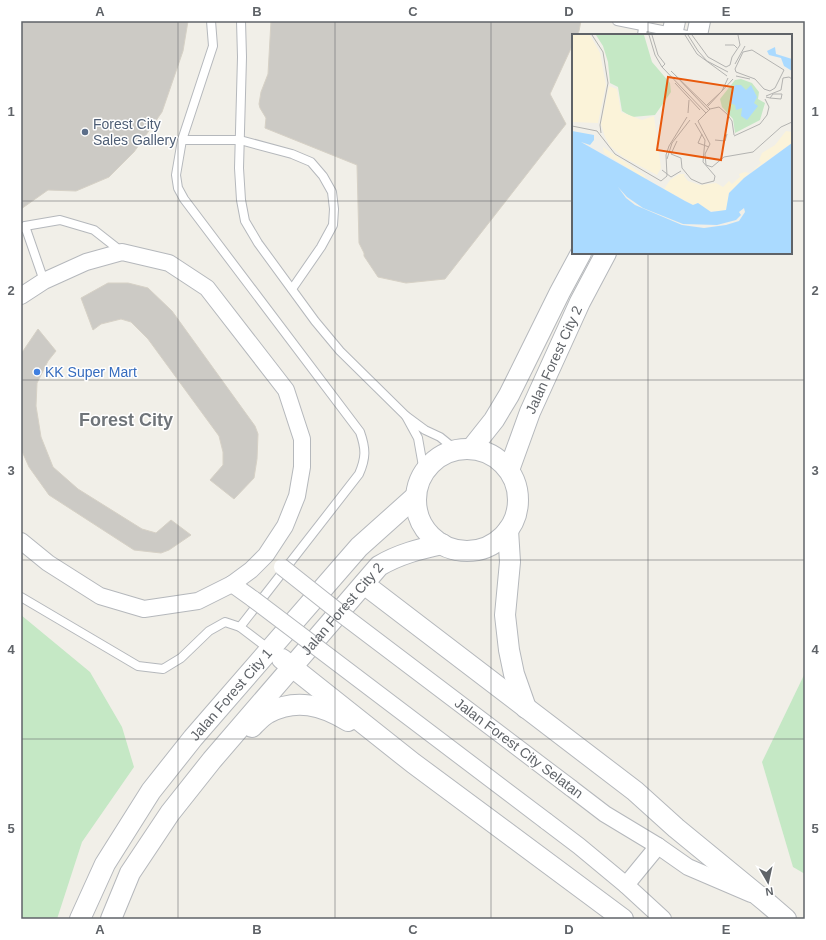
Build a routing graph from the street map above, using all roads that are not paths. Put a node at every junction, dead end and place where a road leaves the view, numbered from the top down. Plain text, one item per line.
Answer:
1 (211, 21) edge
2 (241, 21) edge
3 (617, 21) edge
4 (700, 21) edge
5 (643, 28) edge
6 (676, 31) edge
7 (697, 34) edge
8 (182, 140) junction
9 (240, 140) junction
10 (23, 227) edge
11 (122, 252) junction
12 (580, 254) edge
13 (605, 254) edge
14 (44, 280) junction
15 (292, 289) junction
16 (21, 296) edge
17 (406, 416) junction
18 (463, 449) junction
19 (509, 470) junction
20 (424, 472) junction
21 (416, 496) junction
22 (508, 530) junction
23 (21, 541) edge
24 (442, 544) junction
25 (266, 555) junction
26 (232, 584) junction
27 (364, 584) junction
28 (21, 597) edge
29 (240, 627) junction
30 (270, 650) junction
31 (292, 667) junction
32 (526, 708) junction
33 (212, 760) junction
34 (413, 763) junction
35 (658, 846) junction
36 (626, 885) junction
37 (765, 901) junction
38 (80, 919) edge
39 (111, 919) edge
40 (623, 919) edge
41 (663, 919) edge
42 (786, 919) edge

1 - 8 lane
2 - 9 lane
3 - 5 lane
4 - 7 street
5 - 6 lane
8 - 9 lane
8 - 29 lane
9 - 15 lane
9 - 15 lane
10 - 11 lane
10 - 14 lane
11 - 14 street
11 - 25 street
12 - 18 street, Jalan Forest City 2
13 - 19 street, Jalan Forest City 2
14 - 16 street
15 - 17 lane
17 - 18 lane
17 - 20 lane
18 - 19 street, Jalan Forest City 2
18 - 20 street, Jalan Forest City 2
19 - 22 street, Jalan Forest City 2
20 - 21 street, Jalan Forest City 2
21 - 24 street, Jalan Forest City 2
21 - 30 street, Jalan Forest City 1
22 - 24 street, Jalan Forest City 2
22 - 32 street
23 - 26 street
24 - 27 street, Jalan Forest City 2
25 - 26 street
25 - 35 street, Jalan Forest City Selatan, bridge
26 - 36 street, bridge
27 - 31 street, Jalan Forest City 2
27 - 32 street
28 - 29 lane
29 - 30 lane
30 - 31 street
30 - 38 street, Jalan Forest City 1
31 - 33 street, Jalan Forest City 1
31 - 34 street
32 - 37 street
33 - 34 street
33 - 39 street, Jalan Forest City 1
34 - 40 street
35 - 36 street
35 - 37 street, Jalan Forest City Selatan
36 - 41 street
37 - 42 street, Jalan Forest City Selatan

